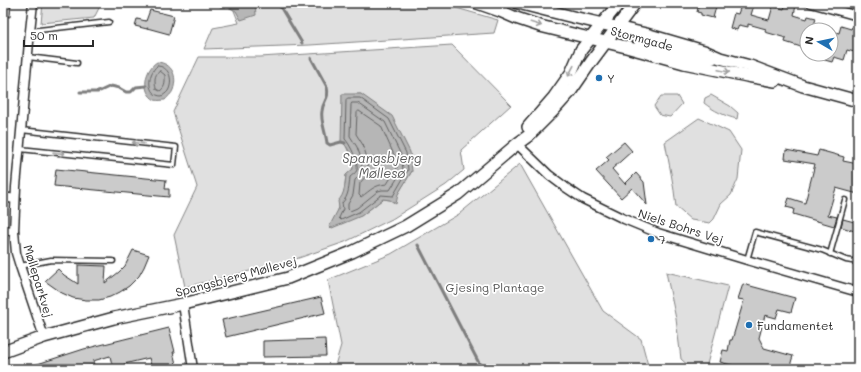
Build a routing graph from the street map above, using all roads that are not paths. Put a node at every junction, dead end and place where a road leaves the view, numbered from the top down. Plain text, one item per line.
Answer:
1 (33, 3) edge
2 (479, 3) edge
3 (492, 3) edge
4 (518, 3) edge
5 (619, 3) edge
6 (635, 3) edge
7 (811, 3) edge
8 (858, 16) edge
9 (109, 22) dead end
10 (30, 31) junction
11 (597, 31) junction
12 (611, 35) junction
13 (27, 57) junction
14 (77, 63) dead end
15 (803, 86) junction
16 (858, 101) edge
17 (21, 130) junction
18 (517, 144) junction
19 (20, 149) junction
20 (3, 197) edge
21 (15, 198) junction
22 (845, 200) dead end
23 (3, 230) edge
24 (14, 232) junction
25 (830, 254) junction
26 (747, 260) junction
27 (112, 261) dead end
28 (858, 262) edge
29 (20, 266) junction
30 (858, 292) edge
31 (183, 304) junction
32 (44, 337) junction
33 (3, 352) edge
34 (193, 369) edge

1 - 10 street, Mølleparkvej
2 -> 11 street, Stormgade
3 - 11 street
4 - 11 street, Stormgade
5 - 11 street, Spangsbjerg Møllevej
6 - 12 street, Spangsbjerg Møllevej
7 - 8 street
9 - 10 lane
10 - 13 street, Mølleparkvej
11 - 12 street, Stormgade
11 - 12 street
11 -> 18 street, Spangsbjerg Møllevej
12 -> 15 street, Stormgade
12 - 15 street, Stormgade
12 - 18 street, Spangsbjerg Møllevej
13 - 14 lane
13 - 17 street, Mølleparkvej
15 - 16 street, Stormgade
17 - 19 street, Mølleparkvej
19 -> 17 lane
18 - 26 street, Niels Bohrs Vej
18 - 31 street, Spangsbjerg Møllevej
19 - 21 street, Mølleparkvej
20 - 21 street
21 - 24 street, Mølleparkvej
22 - 25 lane
23 - 24 street, Mølleparkvej
24 - 29 street, Mølleparkvej
25 - 26 lane
25 - 28 lane
26 - 30 street, Niels Bohrs Vej
27 - 29 lane
29 - 32 street, Mølleparkvej
31 - 32 street, Spangsbjerg Møllevej
31 - 34 street
32 - 33 street, Spangsbjerg Møllevej

